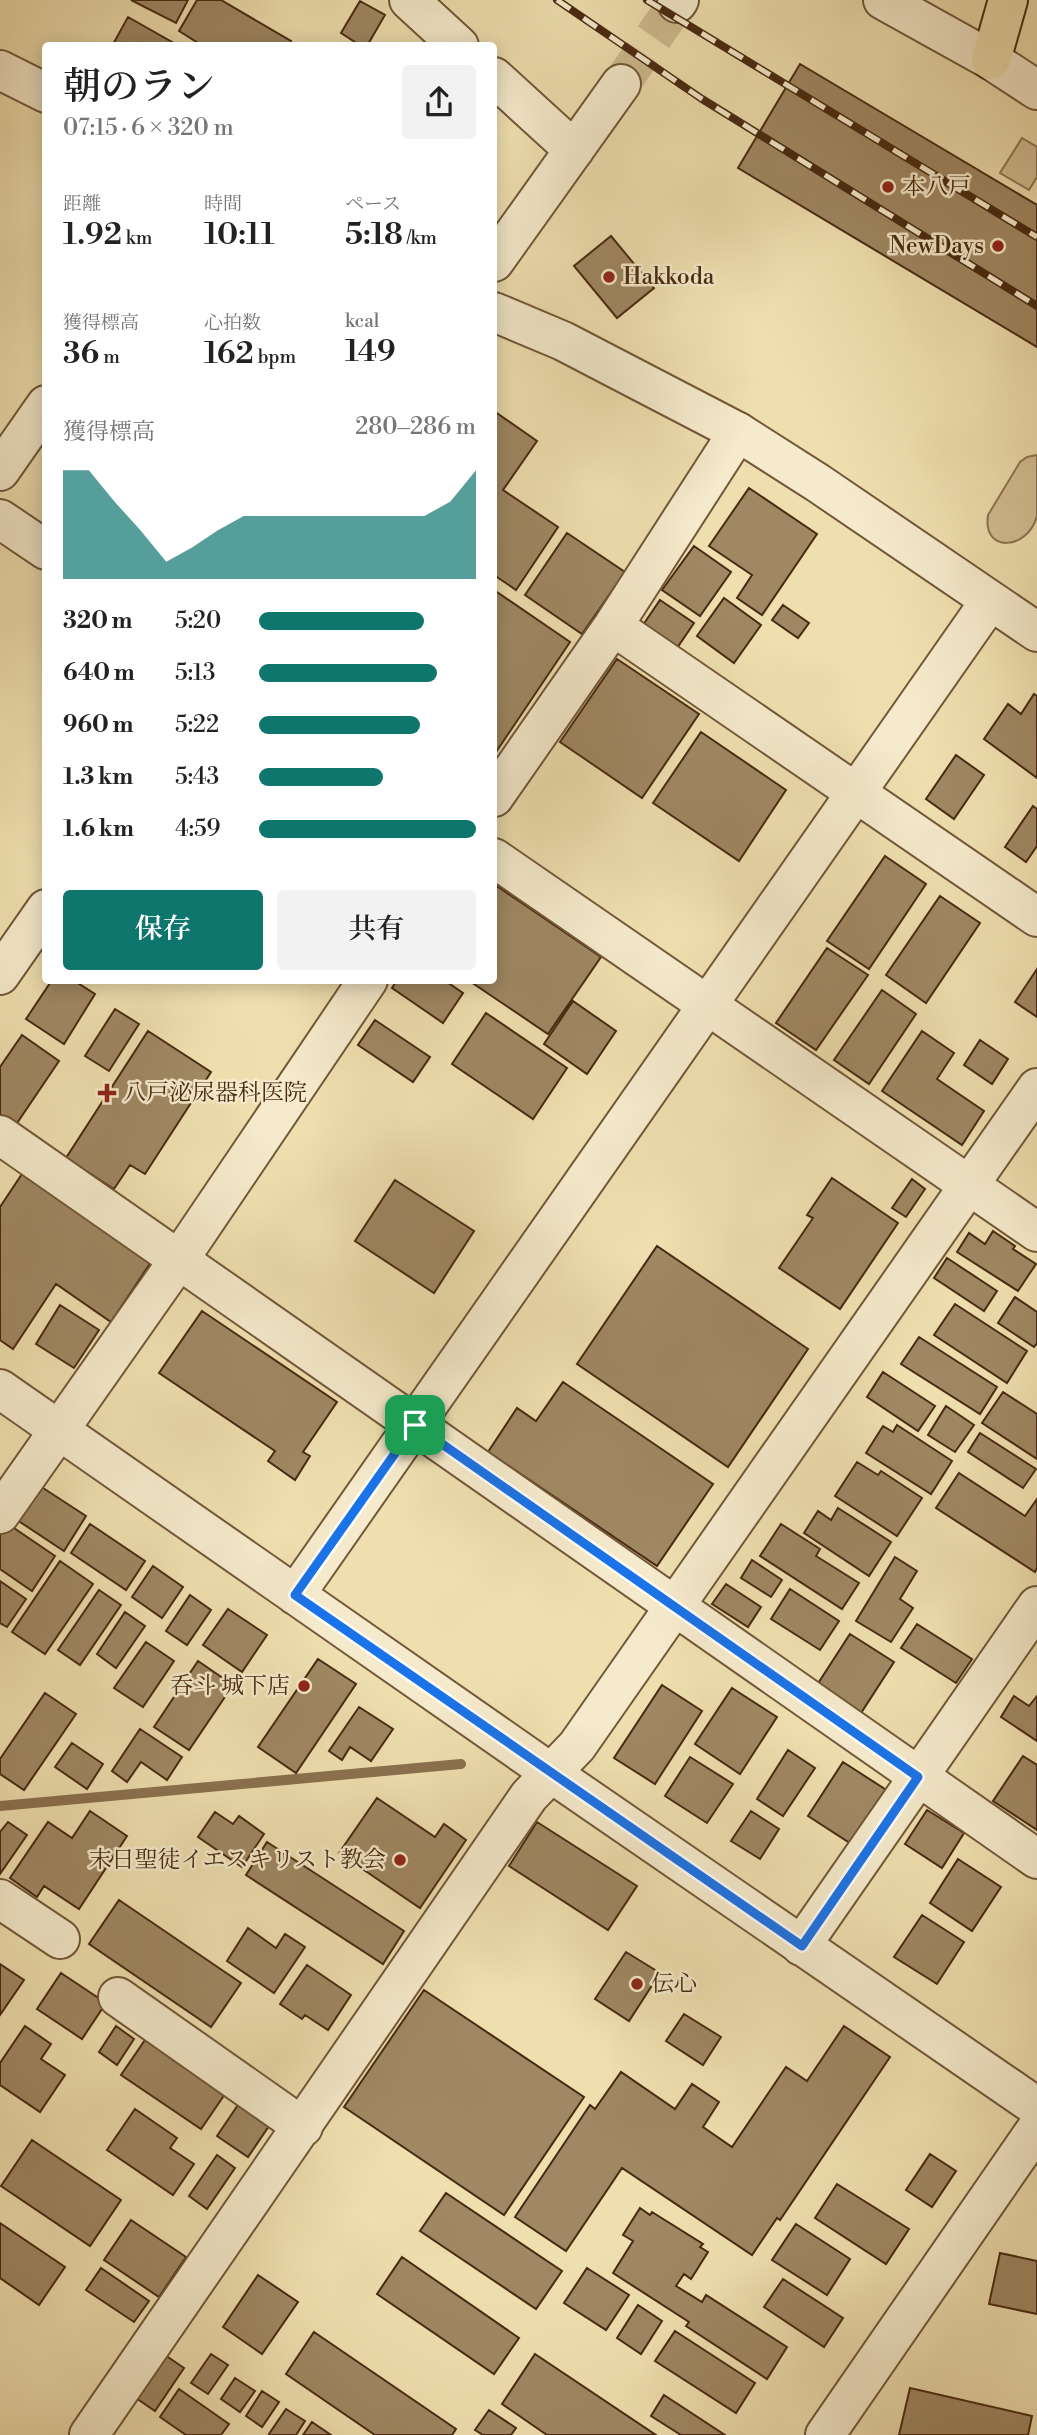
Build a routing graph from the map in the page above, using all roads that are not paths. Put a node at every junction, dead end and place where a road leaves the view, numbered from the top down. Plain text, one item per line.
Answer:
1 (409, 0) edge
2 (884, 0) edge
3 (1008, 0) edge
4 (455, 42) edge
5 (991, 60) junction
6 (0, 70) edge
7 (497, 79) edge
8 (621, 84) tunnel mouth
9 (1037, 90) edge
10 (42, 91) edge
11 (574, 150) junction
12 (497, 258) edge
13 (497, 313) edge
14 (42, 411) edge
15 (738, 432) junction
16 (0, 471) edge
17 (0, 519) edge
18 (42, 547) edge
19 (990, 601) junction
20 (613, 626) junction
21 (1037, 632) edge
22 (497, 793) edge
23 (856, 793) junction
24 (497, 860) edge
25 (42, 915) edge
26 (1037, 917) edge
27 (0, 975) edge
28 (365, 984) edge
29 (708, 1005) junction
30 (1037, 1088) edge
31 (0, 1135) edge
32 (969, 1185) junction
33 (1037, 1232) edge
34 (180, 1258) junction
35 (0, 1389) edge
36 (415, 1425) junction
37 (58, 1429) junction
38 (0, 1514) edge
39 (295, 1595) junction
40 (1037, 1606) edge
41 (674, 1608) junction
42 (551, 1773) junction
43 (918, 1777) junction
44 (1037, 1859) edge
45 (0, 1899) edge
46 (60, 1939) dead end
47 (802, 1946) junction
48 (118, 1997) dead end
49 (1037, 2107) edge
50 (303, 2127) junction
51 (1037, 2128) edge
52 (89, 2435) edge
53 (825, 2435) edge

1 - 4 street
2 - 5 street
3 - 5 main road
5 - 9 street
6 - 10 street
7 - 11 street
8 - 11 street
11 - 12 street
13 - 15 street
14 - 16 street
15 - 19 street
15 - 20 street
17 - 18 street
19 - 21 street
19 - 23 street
20 - 22 street
20 - 23 street
23 - 26 street
23 - 29 street
24 - 29 street
25 - 27 street
28 - 34 street
29 - 32 street
29 - 36 street
30 - 32 street
31 - 34 street
32 - 33 street
32 - 41 street
34 - 36 street
34 - 37 street
35 - 37 street
36 - 39 street
36 - 41 street
37 - 38 street
37 - 39 street
39 - 42 street
40 - 43 street
41 - 42 street
41 - 43 street
42 - 47 street
42 - 50 street
43 - 44 street
43 - 47 street
45 - 46 street
47 - 49 street
48 - 50 street
50 - 52 street
51 - 53 street

